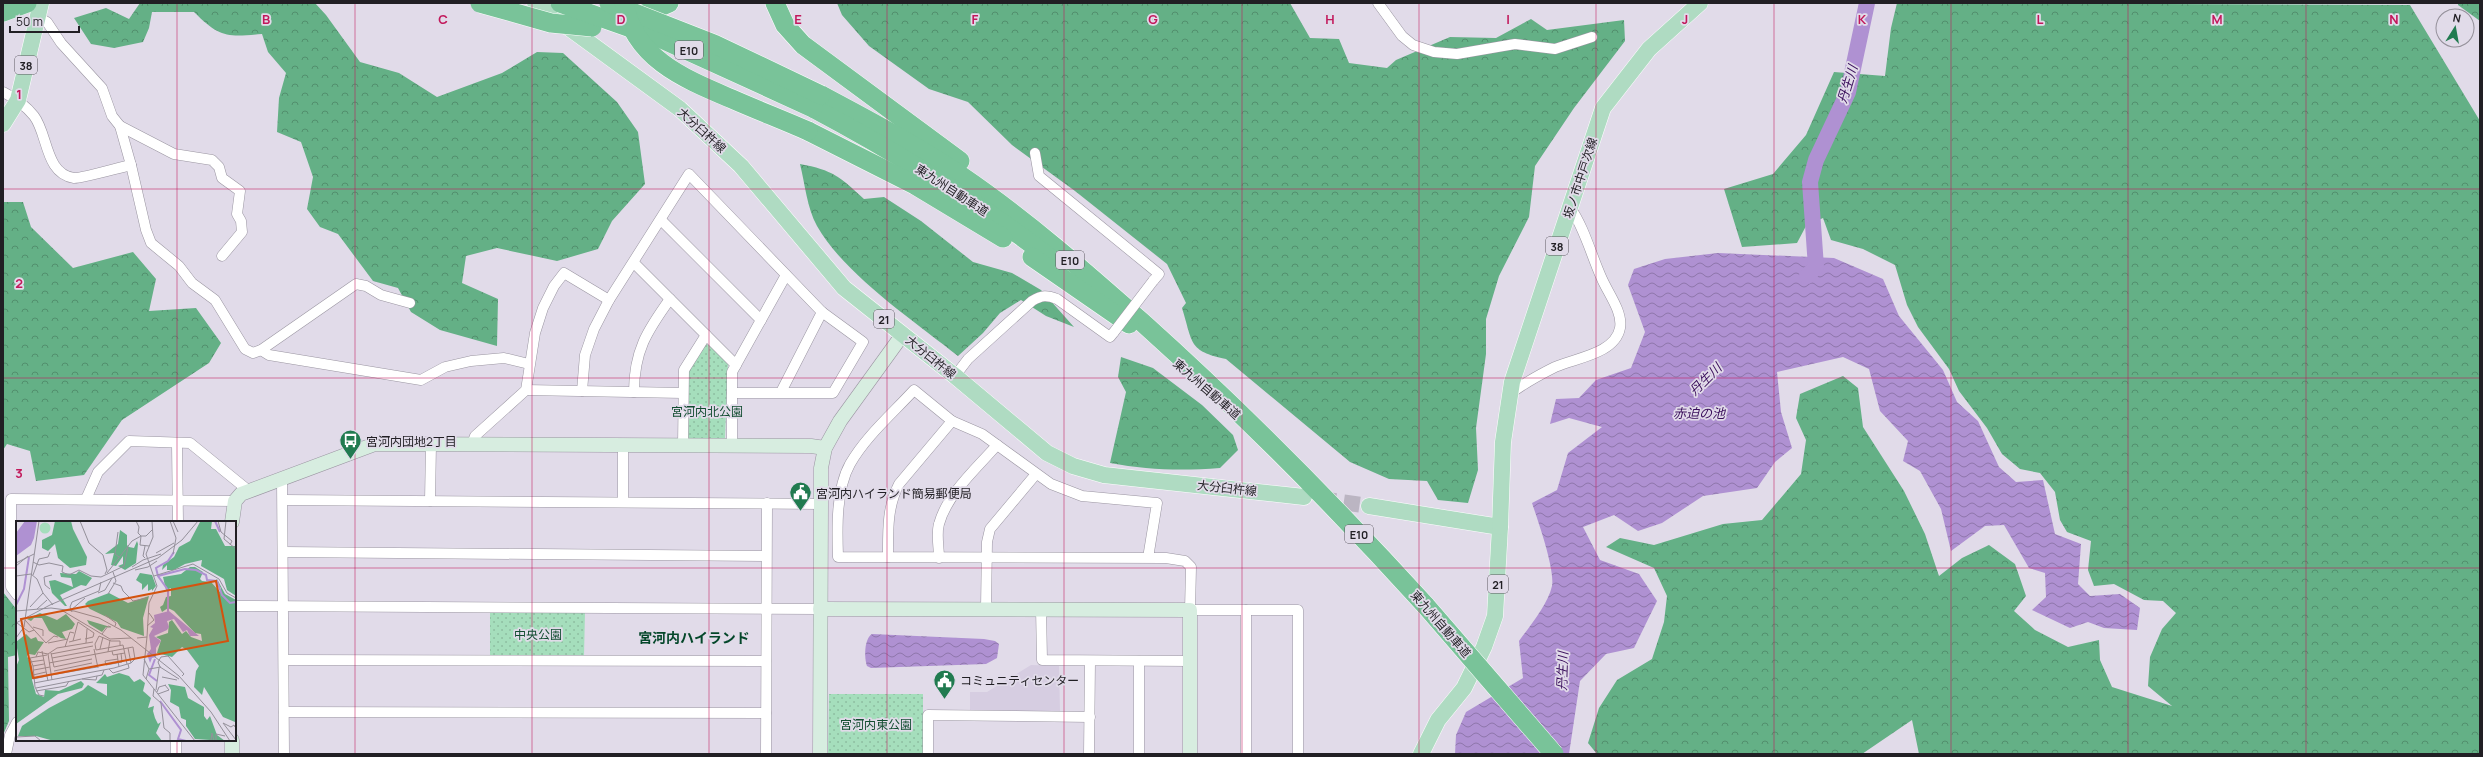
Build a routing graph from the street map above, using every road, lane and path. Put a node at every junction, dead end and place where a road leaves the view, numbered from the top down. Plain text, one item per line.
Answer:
1 (480, 3) edge
2 (535, 3) edge
3 (560, 3) edge
4 (609, 3) edge
5 (624, 3) edge
6 (669, 3) edge
7 (775, 3) edge
8 (1378, 3) edge
9 (1700, 3) edge
10 (35, 8) edge
11 (3, 12) edge
12 (1592, 37) dead end
13 (3, 92) edge
14 (18, 100) junction
15 (817, 102) junction
16 (3, 124) edge
17 (120, 126) junction
18 (1035, 153) dead end
19 (131, 165) junction
20 (1570, 207) junction
21 (661, 220) junction
22 (222, 256) dead end
23 (634, 263) junction
24 (786, 276) junction
25 (670, 299) junction
26 (609, 300) junction
27 (410, 303) dead end
28 (822, 312) junction
29 (761, 320) junction
30 (1136, 329) junction
31 (903, 334) junction
32 (706, 335) junction
33 (261, 350) junction
34 (529, 364) junction
35 (736, 364) junction
36 (955, 376) junction
37 (526, 390) junction
38 (582, 391) junction
39 (634, 392) junction
40 (781, 392) junction
41 (683, 393) junction
42 (732, 393) junction
43 (1510, 394) junction
44 (1247, 419) junction
45 (952, 421) junction
46 (176, 444) junction
47 (431, 444) junction
48 (472, 444) junction
49 (623, 445) junction
50 (683, 445) junction
51 (997, 445) junction
52 (732, 446) junction
53 (825, 448) junction
54 (1289, 464) junction
55 (1036, 474) junction
56 (282, 478) junction
57 (249, 491) junction
58 (1304, 497) tunnel mouth
59 (86, 499) junction
60 (178, 499) junction
61 (283, 500) junction
62 (235, 501) junction
63 (430, 501) junction
64 (623, 502) junction
65 (767, 503) junction
66 (821, 504) junction
67 (1369, 506) tunnel mouth
68 (178, 521) edge
69 (232, 521) edge
70 (1500, 527) junction
71 (14, 551) edge
72 (283, 552) junction
73 (766, 556) junction
74 (888, 557) junction
75 (939, 558) junction
76 (986, 558) junction
77 (1148, 558) junction
78 (16, 594) edge
79 (236, 606) edge
80 (284, 606) junction
81 (766, 608) junction
82 (986, 608) junction
83 (1041, 608) junction
84 (820, 609) junction
85 (1190, 610) junction
86 (1246, 610) junction
87 (284, 660) junction
88 (766, 661) junction
89 (1090, 661) junction
90 (1139, 661) junction
91 (1190, 661) junction
92 (284, 712) junction
93 (766, 713) junction
94 (1090, 717) junction
95 (16, 724) edge
96 (176, 741) edge
97 (232, 741) edge
98 (6, 754) edge
99 (176, 754) edge
100 (232, 754) edge
101 (284, 754) edge
102 (766, 754) edge
103 (820, 754) edge
104 (928, 754) edge
105 (1089, 754) edge
106 (1139, 754) edge
107 (1190, 754) edge
108 (1246, 754) edge
109 (1298, 754) edge
110 (1421, 754) edge
111 (1554, 754) edge

1 - 6 highway, bridge
2 - 31 main road, 大分臼杵線 / 21
3 - 15 highway, 東九州自動車道 / E10, bridge
4 - 15 highway, 東九州自動車道 / E10, bridge
5 - 30 highway, bridge
7 - 44 highway
8 - 12 street
9 - 20 main road, 坂ノ市中戸次線 / 38
10 - 11 highway
10 - 14 main road, 38
10 - 17 street
13 - 14 street
14 - 16 main road, 38
14 - 19 street
15 - 30 highway, 東九州自動車道 / E10
15 - 44 highway, 東九州自動車道 / E10
17 - 19 street
17 - 22 street
18 - 36 street, bridge
19 - 33 street
20 - 43 main road, 坂ノ市中戸次線 / 38
20 - 43 street
21 - 23 street
21 - 24 street
21 - 29 street
23 - 25 street
23 - 26 street
24 - 28 street
24 - 29 street
25 - 32 street
25 - 39 street
26 - 34 street
26 - 38 street
27 - 33 street
28 - 40 street
28 - 40 street
29 - 35 street
30 - 54 highway, 東九州自動車道 / E10
31 - 36 main road, 大分臼杵線 / 21
31 - 53 street
32 - 35 street
32 - 41 street
33 - 34 street
34 - 37 street
35 - 42 street
36 - 58 main road, 大分臼杵線 / 21
37 - 38 street
37 - 48 street
38 - 39 street
39 - 41 street
40 - 42 street
41 - 50 street
42 - 52 street
43 - 70 main road, 坂ノ市中戸次線 / 38
44 - 54 highway, 東九州自動車道 / E10
45 - 51 street
45 - 74 street
45 - 74 street
46 - 57 street
46 - 59 street
46 - 60 street
47 - 48 street
47 - 56 street
47 - 63 street
48 - 49 street
49 - 50 street
49 - 64 street
50 - 52 street
51 - 55 street
51 - 75 street
52 - 53 street
53 - 66 street
54 - 111 highway, 東九州自動車道 / E10, bridge
55 - 76 street
55 - 77 street
56 - 57 street
56 - 61 street
57 - 62 street
59 - 60 street
59 - 71 street
60 - 62 street
60 - 68 street
61 - 63 street
61 - 72 street
62 - 69 street
63 - 64 street
64 - 65 street
65 - 66 street
65 - 73 street
66 - 84 street
67 - 70 main road
70 - 110 main road, 21
71 - 78 street
72 - 73 street
72 - 80 street
73 - 81 street
74 - 75 street
75 - 76 street
76 - 77 street
76 - 82 street
77 - 85 street
79 - 80 street
80 - 81 street
80 - 87 street
81 - 84 street
81 - 88 street
82 - 83 street
82 - 84 street
83 - 85 street
83 - 89 street
84 - 103 street
85 - 86 street
85 - 91 street
86 - 108 street
86 - 109 street
87 - 88 street
87 - 92 street
88 - 93 street
89 - 90 street
89 - 94 street
90 - 91 street
90 - 106 street
91 - 107 street
92 - 93 street
92 - 101 street
93 - 102 street
94 - 104 street
94 - 105 street
95 - 98 street
96 - 99 street
97 - 100 street

